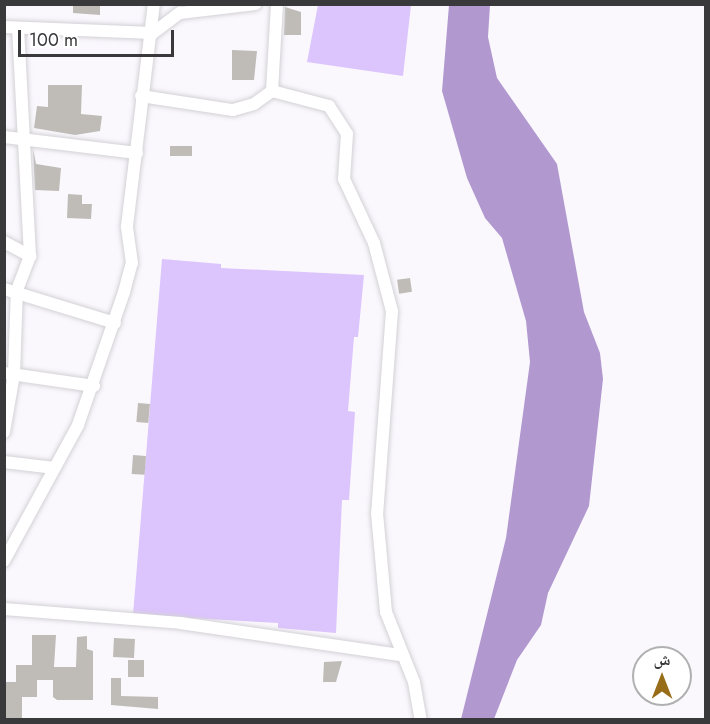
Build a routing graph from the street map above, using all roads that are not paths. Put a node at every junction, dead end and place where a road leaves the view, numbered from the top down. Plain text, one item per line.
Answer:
1 (154, 4) edge
2 (255, 4) edge
3 (276, 4) edge
4 (4, 27) edge
5 (18, 28) junction
6 (153, 33) junction
7 (272, 91) junction
8 (141, 96) junction
9 (4, 137) edge
10 (25, 140) junction
11 (137, 153) junction
12 (4, 242) edge
13 (30, 256) junction
14 (11, 290) edge
15 (114, 323) junction
16 (9, 373) edge
17 (94, 386) junction
18 (4, 432) edge
19 (4, 462) edge
20 (55, 468) junction
21 (4, 561) edge
22 (4, 609) edge
23 (400, 655) junction
24 (421, 720) edge

1 - 6 street
2 - 6 street
3 - 7 street
4 - 5 street
5 - 6 street
5 - 10 street
6 - 8 street
7 - 8 street
7 - 23 street
8 - 11 street
9 - 10 street
10 - 11 street
10 - 13 street
11 - 15 street
12 - 13 street
13 - 14 street
14 - 15 street
14 - 16 street
15 - 17 street
16 - 17 street
16 - 18 street
17 - 20 street
19 - 20 street
20 - 21 street
22 - 23 street
23 - 24 street

